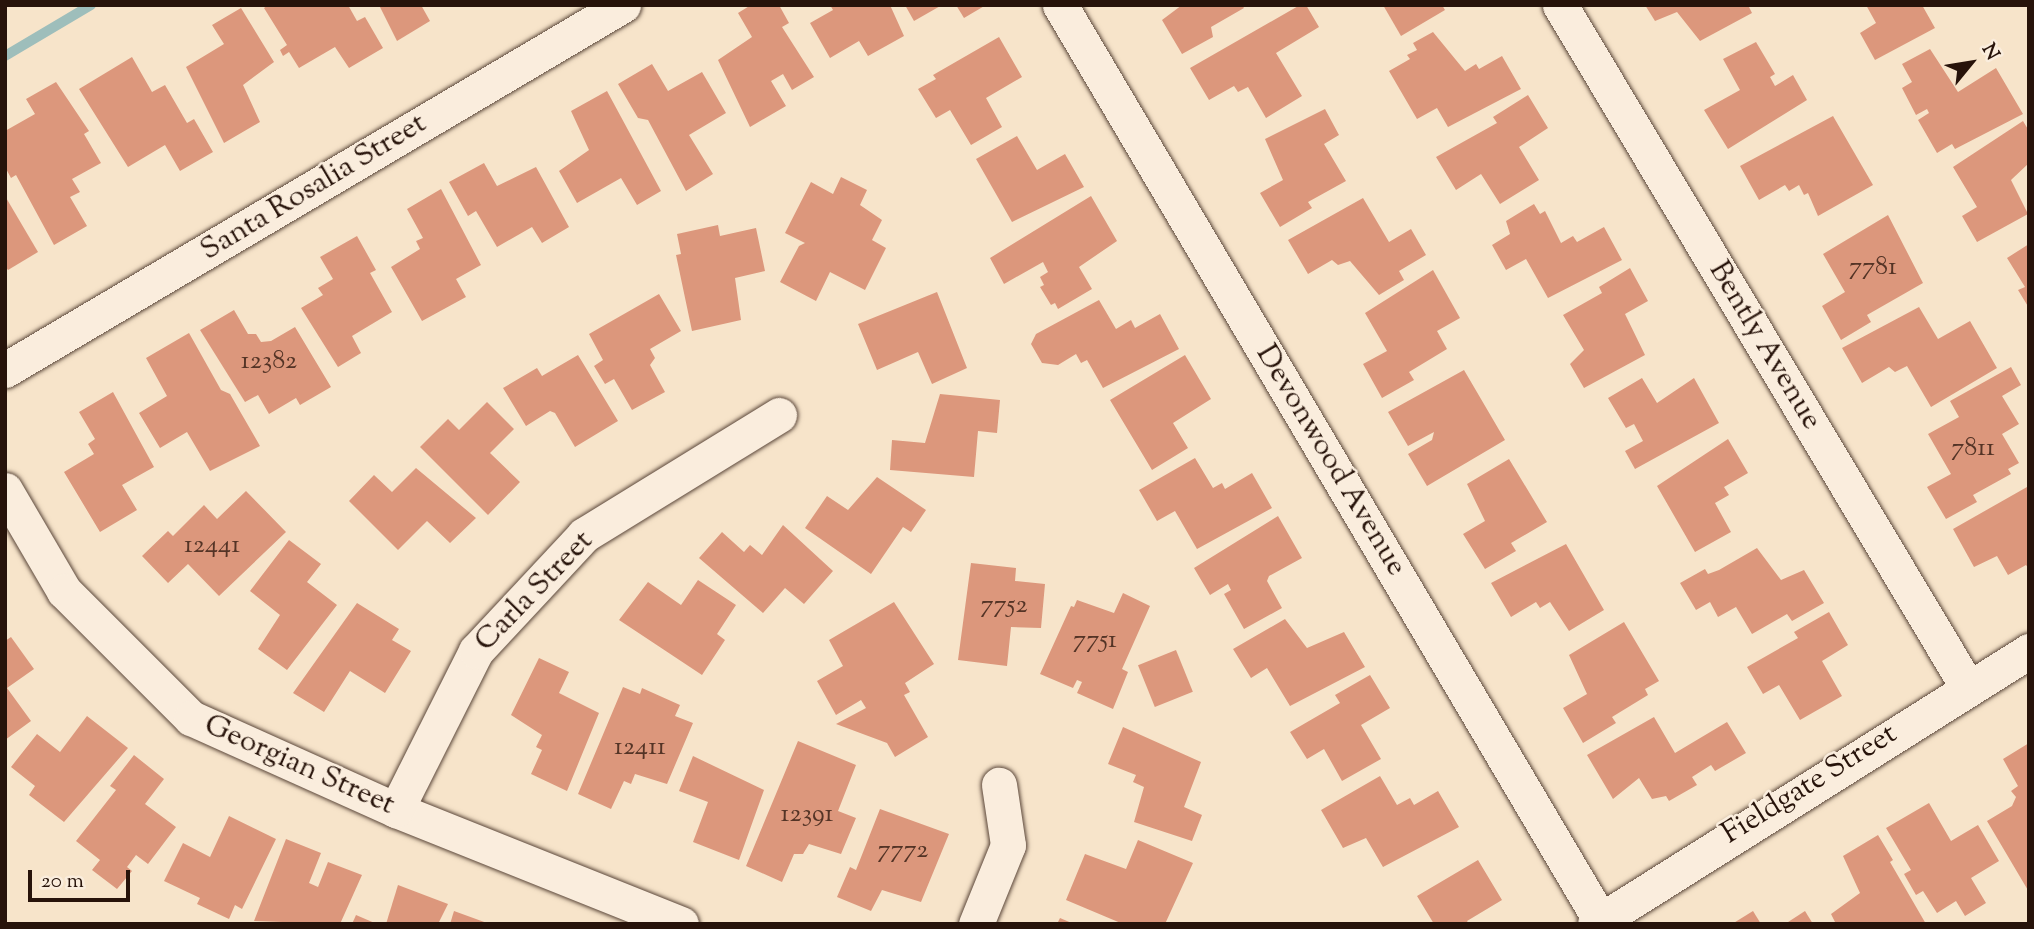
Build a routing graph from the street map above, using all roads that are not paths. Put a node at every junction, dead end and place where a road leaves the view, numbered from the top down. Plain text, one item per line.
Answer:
1 (623, 5) edge
2 (1060, 5) edge
3 (1560, 5) edge
4 (5, 370) edge
5 (779, 415) dead end
6 (5, 490) edge
7 (2029, 651) edge
8 (1967, 686) junction
9 (999, 785) dead end
10 (396, 810) junction
11 (1597, 921) edge
12 (681, 924) edge
13 (976, 924) edge

1 - 4 street, Santa Rosalia Street
2 - 11 street, Devonwood Avenue
3 - 8 street, Bently Avenue
5 - 10 street, Carla Street
6 - 10 street, Georgian Street
7 - 8 street, Fieldgate Street
8 - 11 street, Fieldgate Street
9 - 13 street
10 - 12 street, Georgian Street

